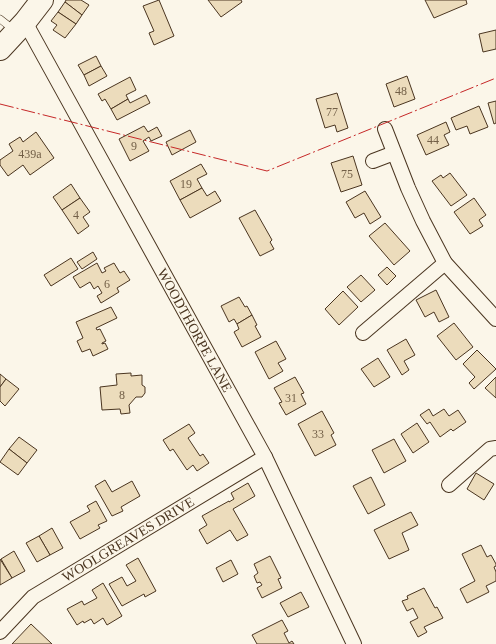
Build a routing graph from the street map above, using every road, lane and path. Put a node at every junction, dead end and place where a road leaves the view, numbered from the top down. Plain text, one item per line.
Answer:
1 (42, 0) edge
2 (14, 24) edge
3 (0, 48) edge
4 (385, 129) dead end
5 (394, 153) junction
6 (373, 161) dead end
7 (445, 263) junction
8 (496, 319) edge
9 (363, 333) dead end
10 (496, 448) edge
11 (265, 457) junction
12 (449, 485) dead end
13 (0, 632) edge
14 (354, 644) edge

1 - 2 main road
2 - 3 main road
2 - 11 street, WOODTHORPE LANE
4 - 5 street
5 - 6 street
5 - 7 street
7 - 8 street
7 - 9 street
10 - 12 street
11 - 13 street, WOOLGREAVES DRIVE
11 - 14 street, WOODTHORPE LANE

